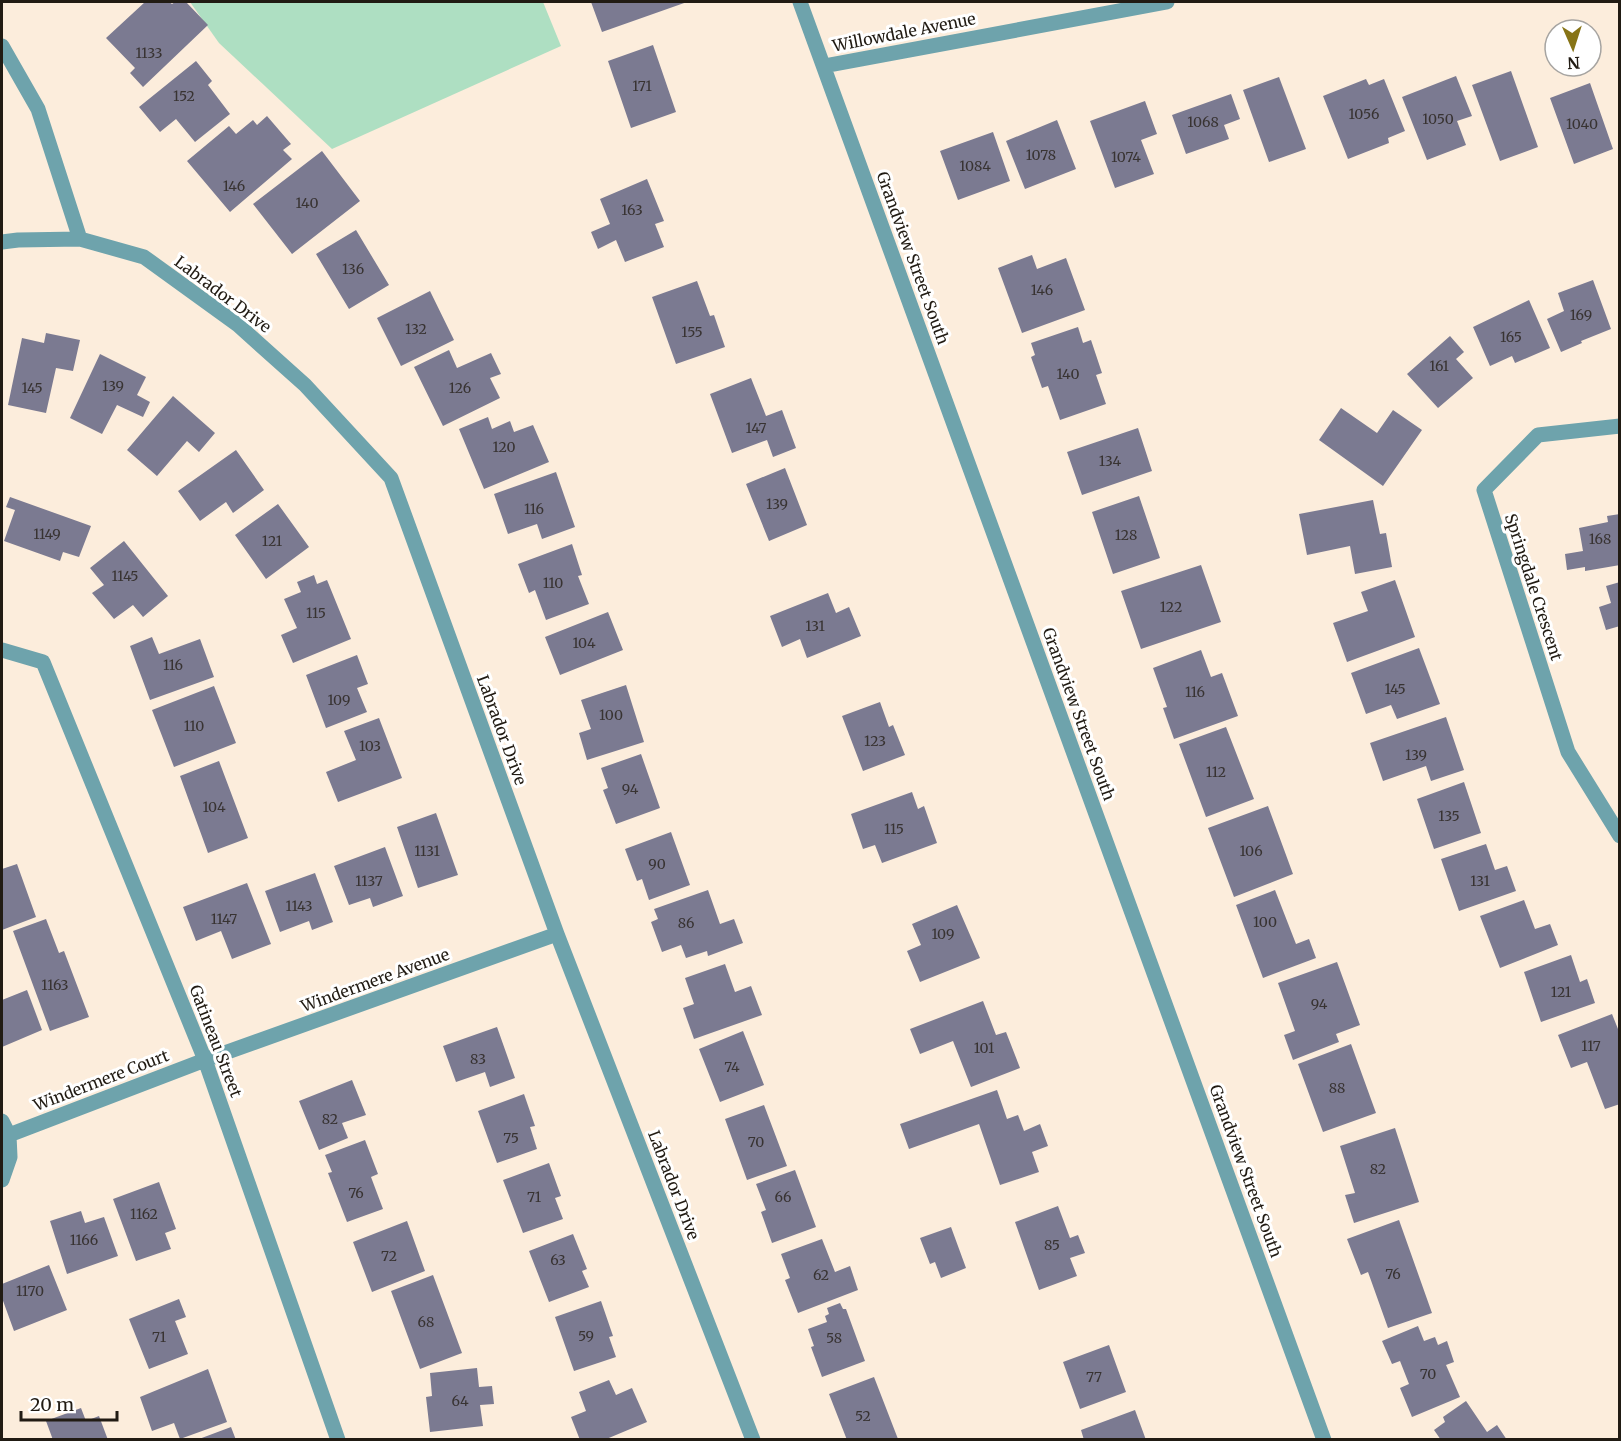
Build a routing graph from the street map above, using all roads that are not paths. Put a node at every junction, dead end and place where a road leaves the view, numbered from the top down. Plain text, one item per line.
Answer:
1 (800, 2) edge
2 (1167, 2) edge
3 (2, 46) edge
4 (824, 66) junction
5 (80, 239) junction
6 (2, 242) edge
7 (1620, 426) edge
8 (2, 650) edge
9 (1620, 836) edge
10 (556, 934) junction
11 (205, 1060) junction
12 (2, 1121) edge
13 (9, 1135) junction
14 (2, 1180) edge
15 (338, 1440) edge
16 (753, 1440) edge
17 (1324, 1440) edge

1 - 4 street, Grandview Street South
2 - 4 street, Willowdale Avenue
3 - 5 street
4 - 17 street, Grandview Street South
5 - 6 street, Labrador Drive
5 - 10 street, Labrador Drive
7 - 9 street, Springdale Crescent
8 - 11 street, Gatineau Street
10 - 11 street, Windermere Avenue
10 - 16 street, Labrador Drive
11 - 13 street, Windermere Court
11 - 15 street, Gatineau Street
12 - 13 street
13 - 14 street

